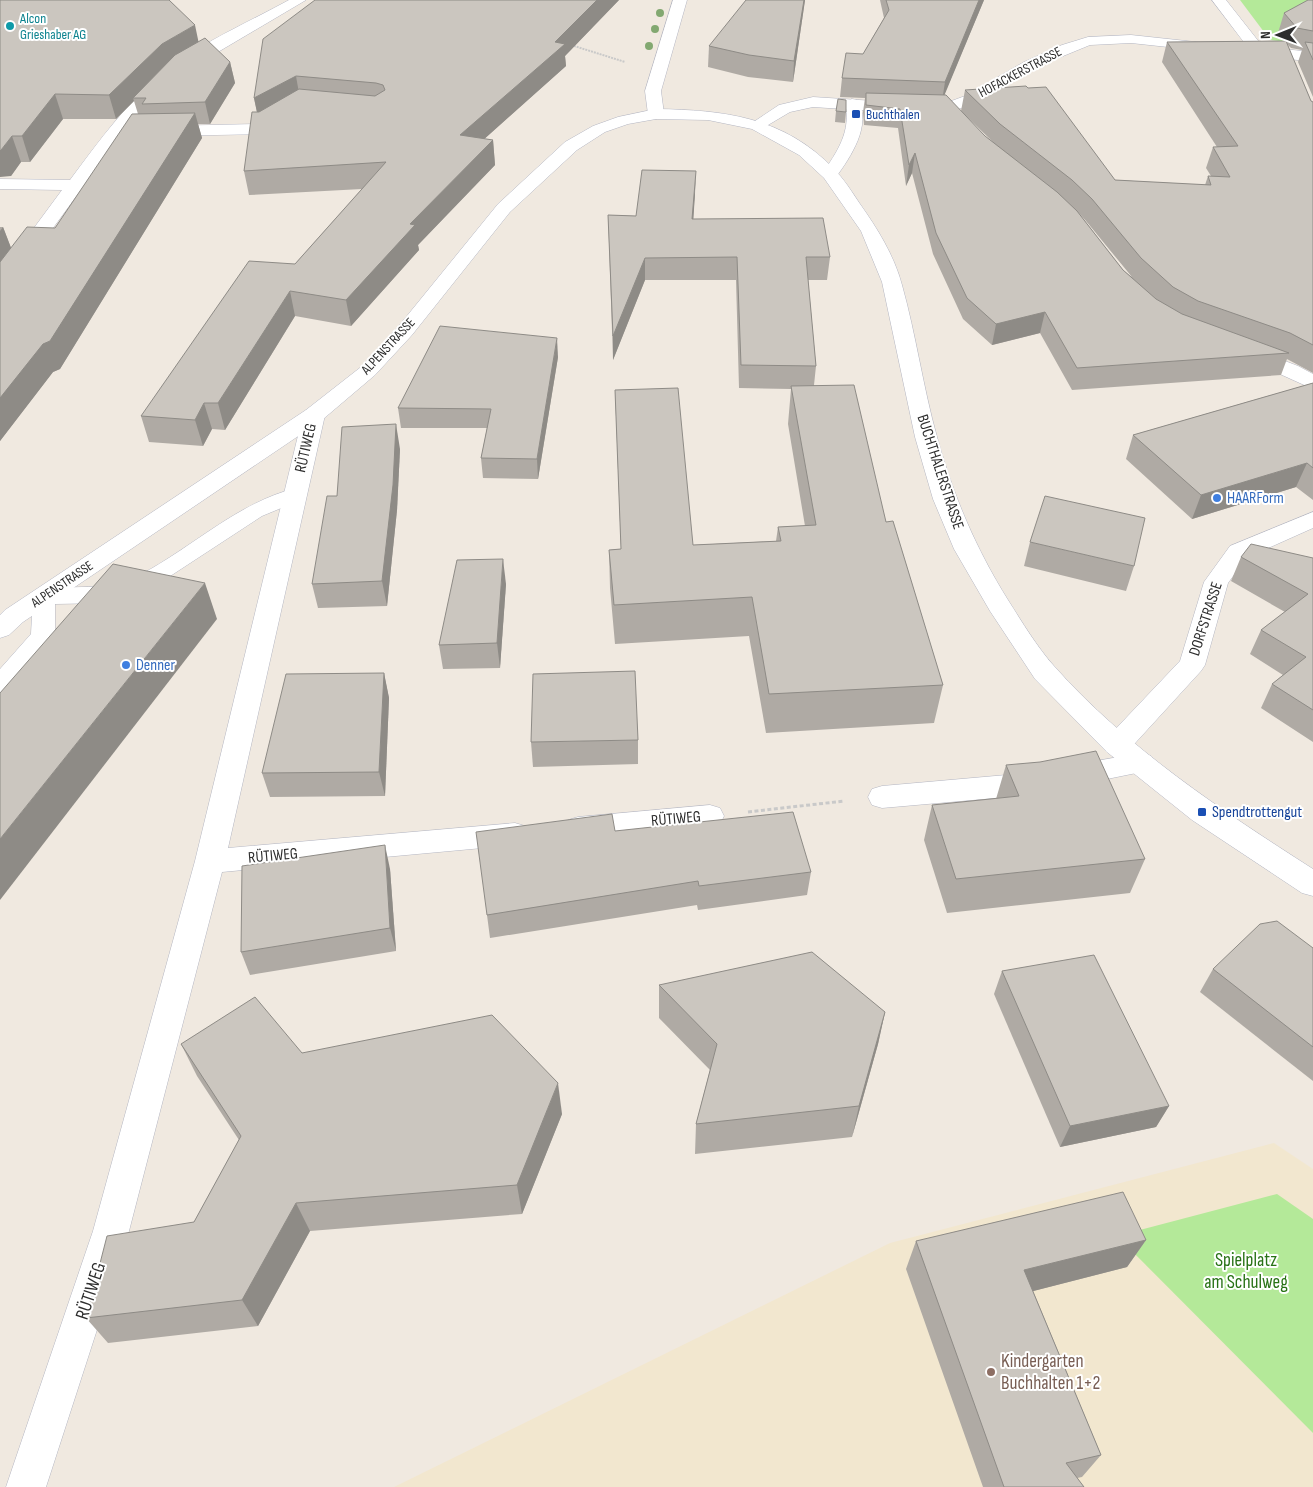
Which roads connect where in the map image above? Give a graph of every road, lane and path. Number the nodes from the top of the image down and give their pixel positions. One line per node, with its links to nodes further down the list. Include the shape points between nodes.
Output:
1 (299, 0): 18 (street, via 174,72)
2 (680, 0): 10 (street)
3 (1219, 0): 7 (street)
4 (570, 45): 10 (path)
5 (1222, 48): 14 (street, HOFACKERSTRASSE, via 1131,39 1088,41 1029,65)
6 (1241, 50): 7 (street)
7 (1259, 52): 8 (street)
8 (1286, 54): 9 (street); 11 (street)
9 (1313, 58)
10 (660, 71): 15 (street, via 653,91)
11 (1292, 71)
12 (852, 103): 14 (street, HOFACKERSTRASSE); 17 (street, HOFACKERSTRASSE, via 794,105); 19 (lane, via 856,114 844,157)
13 (300, 106): 18 (street, via 264,129)
14 (948, 108): 16 (street)
15 (656, 114): 17 (street, BUCHTHALERSTRASSE, via 708,115); 25 (street, ALPENSTRASSE, via 599,129 571,146 504,208 368,371)
16 (961, 122)
17 (757, 125): 19 (street, BUCHTHALERSTRASSE, via 805,151)
18 (114, 133): 21 (street)
19 (830, 174): 31 (street, BUCHTHALERSTRASSE, via 870,231 892,282 926,437 945,499 966,549 1044,672)
20 (0, 184): 21 (street)
21 (75, 185): 22 (street)
22 (0, 287)
23 (1233, 347): 24 (street, via 1273,362)
24 (1313, 383)
25 (314, 415): 26 (street, RÜTIWEG); 28 (street, ALPENSTRASSE)
26 (296, 494): 28 (lane, via 255,511 147,581 104,595); 35 (street, RÜTIWEG)
27 (1313, 519): 31 (street, DORFSTRASSE, via 1238,552 1216,582 1192,666)
28 (44, 597): 29 (street, ALPENSTRASSE); 30 (lane, via 43,636)
29 (5, 618)
30 (0, 684)
31 (1117, 745): 32 (street, BUCHTHALERSTRASSE)
32 (1140, 763): 33 (street, via 1029,784); 36 (street, BUCHTHALERSTRASSE, via 1202,812)
33 (882, 797): 34 (path, RÜTIWEG)
34 (710, 816): 35 (street, RÜTIWEG)
35 (210, 861): 37 (street, RÜTIWEG, via 111,1231)
36 (1313, 884)
37 (26, 1487)

